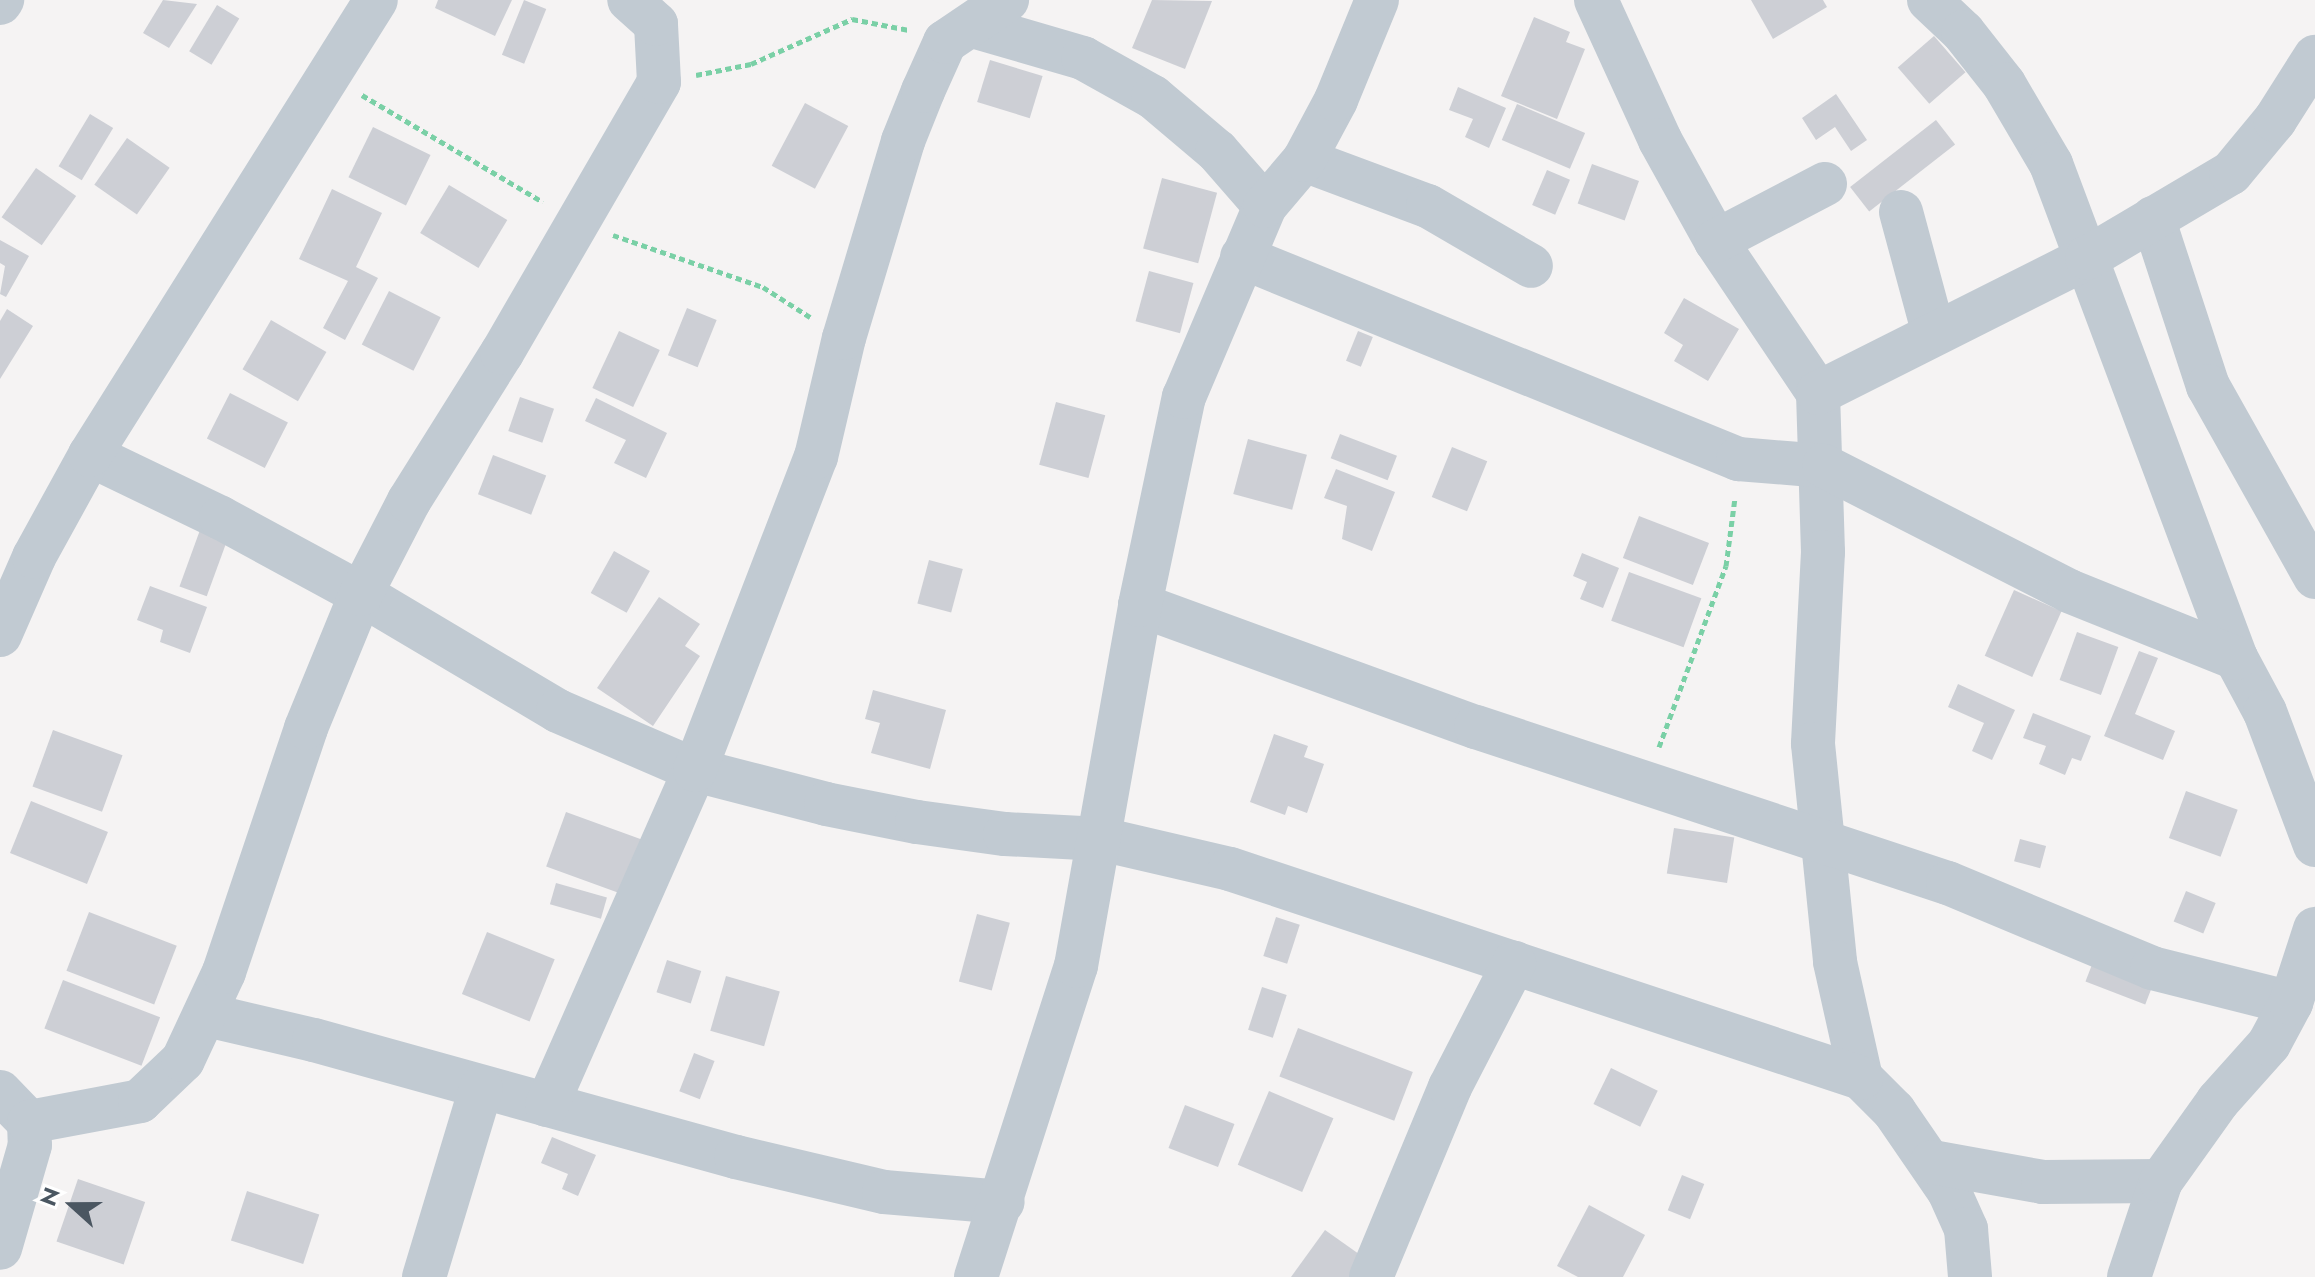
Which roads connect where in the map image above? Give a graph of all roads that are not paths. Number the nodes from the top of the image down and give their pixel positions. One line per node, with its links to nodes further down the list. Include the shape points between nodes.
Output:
1 (376, 0): 20 (street)
2 (629, 0): 23 (street, via 656,24 659,82 409,501)
3 (1007, 0): 7 (street)
4 (1377, 0): 9 (street, via 1336,100)
5 (1596, 0): 14 (street, via 1660,140)
6 (1929, 0): 16 (street, via 1963,32 2004,84 2051,164)
7 (959, 34): 11 (street, via 1083,58 1153,97 1217,151); 27 (street, via 903,141 844,338 816,457)
8 (2315, 57): 13 (street, via 2275,120 2231,173)
9 (1304, 160): 11 (street); 17 (street, via 1428,206)
10 (1825, 184): 14 (street)
11 (1265, 206): 15 (street)
12 (1901, 212): 18 (street)
13 (2153, 218): 16 (street); 22 (street, via 2208,386)
14 (1716, 241): 19 (street)
15 (1242, 257): 21 (street, via 1738,459); 24 (street, via 1184,397)
16 (2087, 258): 18 (street); 26 (street)
17 (1531, 266)
18 (1934, 334): 19 (street)
19 (1818, 393): 21 (street)
20 (90, 455): 23 (street); 25 (street, via 34,557)
21 (1824, 466): 26 (street, via 2032,574); 29 (street, via 1813,744)
22 (2315, 577)
23 (361, 594): 27 (street, via 558,711); 34 (street, via 306,728)
24 (1140, 605): 28 (street); 29 (street)
25 (0, 635)
26 (2236, 658): 30 (street, via 2265,712)
27 (695, 770): 28 (street, via 917,822); 37 (street)
28 (1101, 839): 32 (street, via 1230,869); 41 (street, via 1076,966)
29 (1819, 844): 33 (street, via 1963,888 2152,968); 35 (street, via 1835,962)
30 (2315, 845)
31 (2315, 929): 33 (street)
32 (1514, 963): 35 (street); 45 (street, via 1439,1112)
33 (2291, 1003): 40 (street, via 2269,1044 2218,1101)
34 (207, 1015): 36 (street); 38 (street, via 183,1060 140,1101)
35 (1861, 1078): 39 (street)
36 (481, 1088): 37 (street); 43 (street)
37 (547, 1105): 41 (street, via 884,1192)
38 (14, 1107): 42 (street, via 30,1145)
39 (1932, 1162): 40 (street, via 2043,1182); 46 (street, via 1966,1229)
40 (2161, 1181): 47 (street)
41 (1003, 1202): 44 (street)
42 (0, 1248)
43 (424, 1277)
44 (976, 1277)
45 (1371, 1277)
46 (1970, 1277)
47 (2129, 1277)

